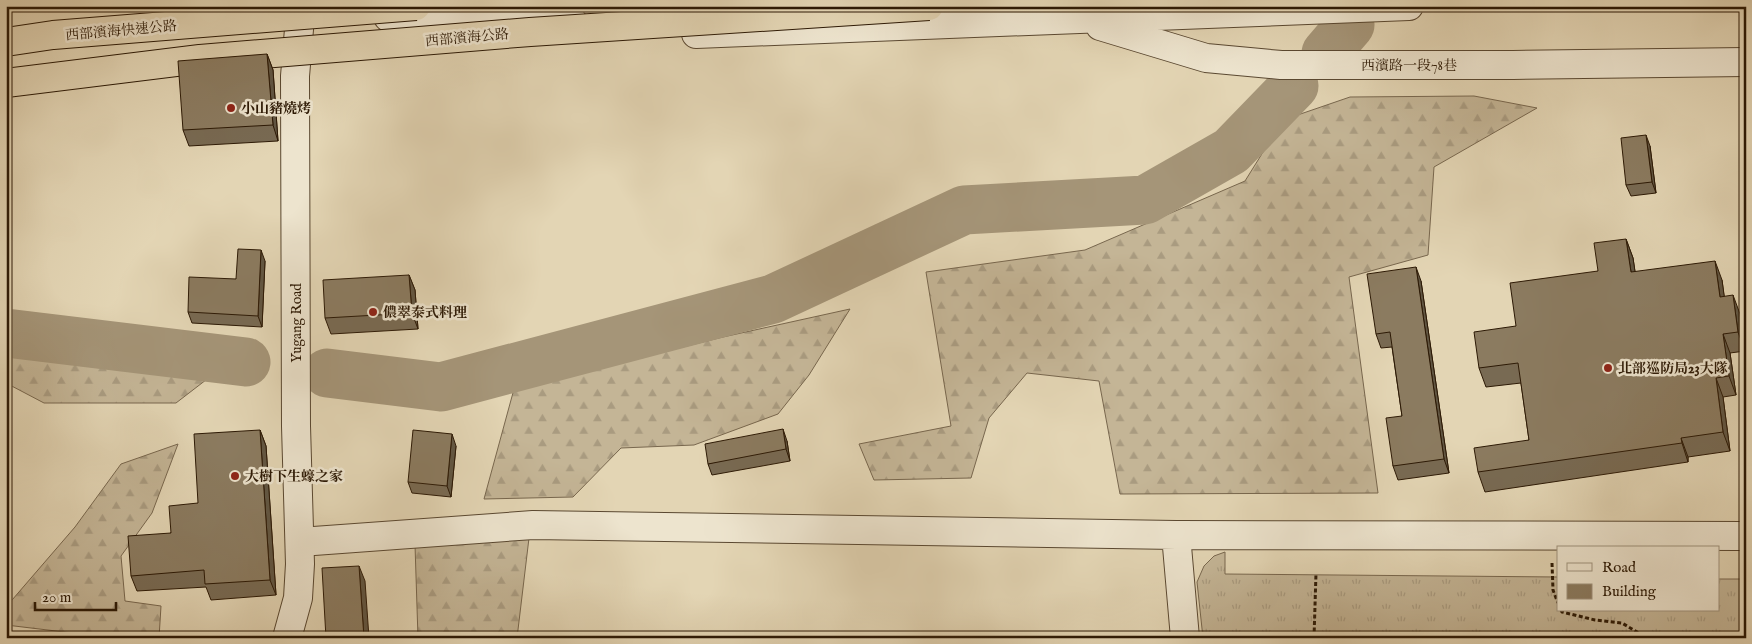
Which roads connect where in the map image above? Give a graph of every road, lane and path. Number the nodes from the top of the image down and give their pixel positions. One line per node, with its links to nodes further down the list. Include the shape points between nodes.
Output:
1 (416, 6): 6 (main road, 西部濱海快速公路, bridge)
2 (929, 6): 8 (main road, 西部濱海公路, bridge, via 530,32 209,59)
3 (1409, 6): 5 (street)
4 (300, 16): 5 (street, via 476,10 668,35); 12 (street, Yugang Road, via 295,86 296,426)
5 (1079, 20): 7 (street, 西濱路一段78巷, via 1206,58 1281,65)
6 (6, 42)
7 (1746, 62)
8 (6, 83)
9 (1176, 535): 10 (street); 12 (street, via 533,525); 17 (street)
10 (1550, 536): 11 (street); 14 (path, via 1553,590)
11 (1746, 536)
12 (300, 542): 16 (street, Yugang Road, via 298,598)
13 (1316, 573): 18 (path)
14 (1557, 601)
15 (1562, 612): 19 (path, via 1622,623)
16 (288, 636)
17 (1184, 638)
18 (1314, 638)
19 (1647, 638)

